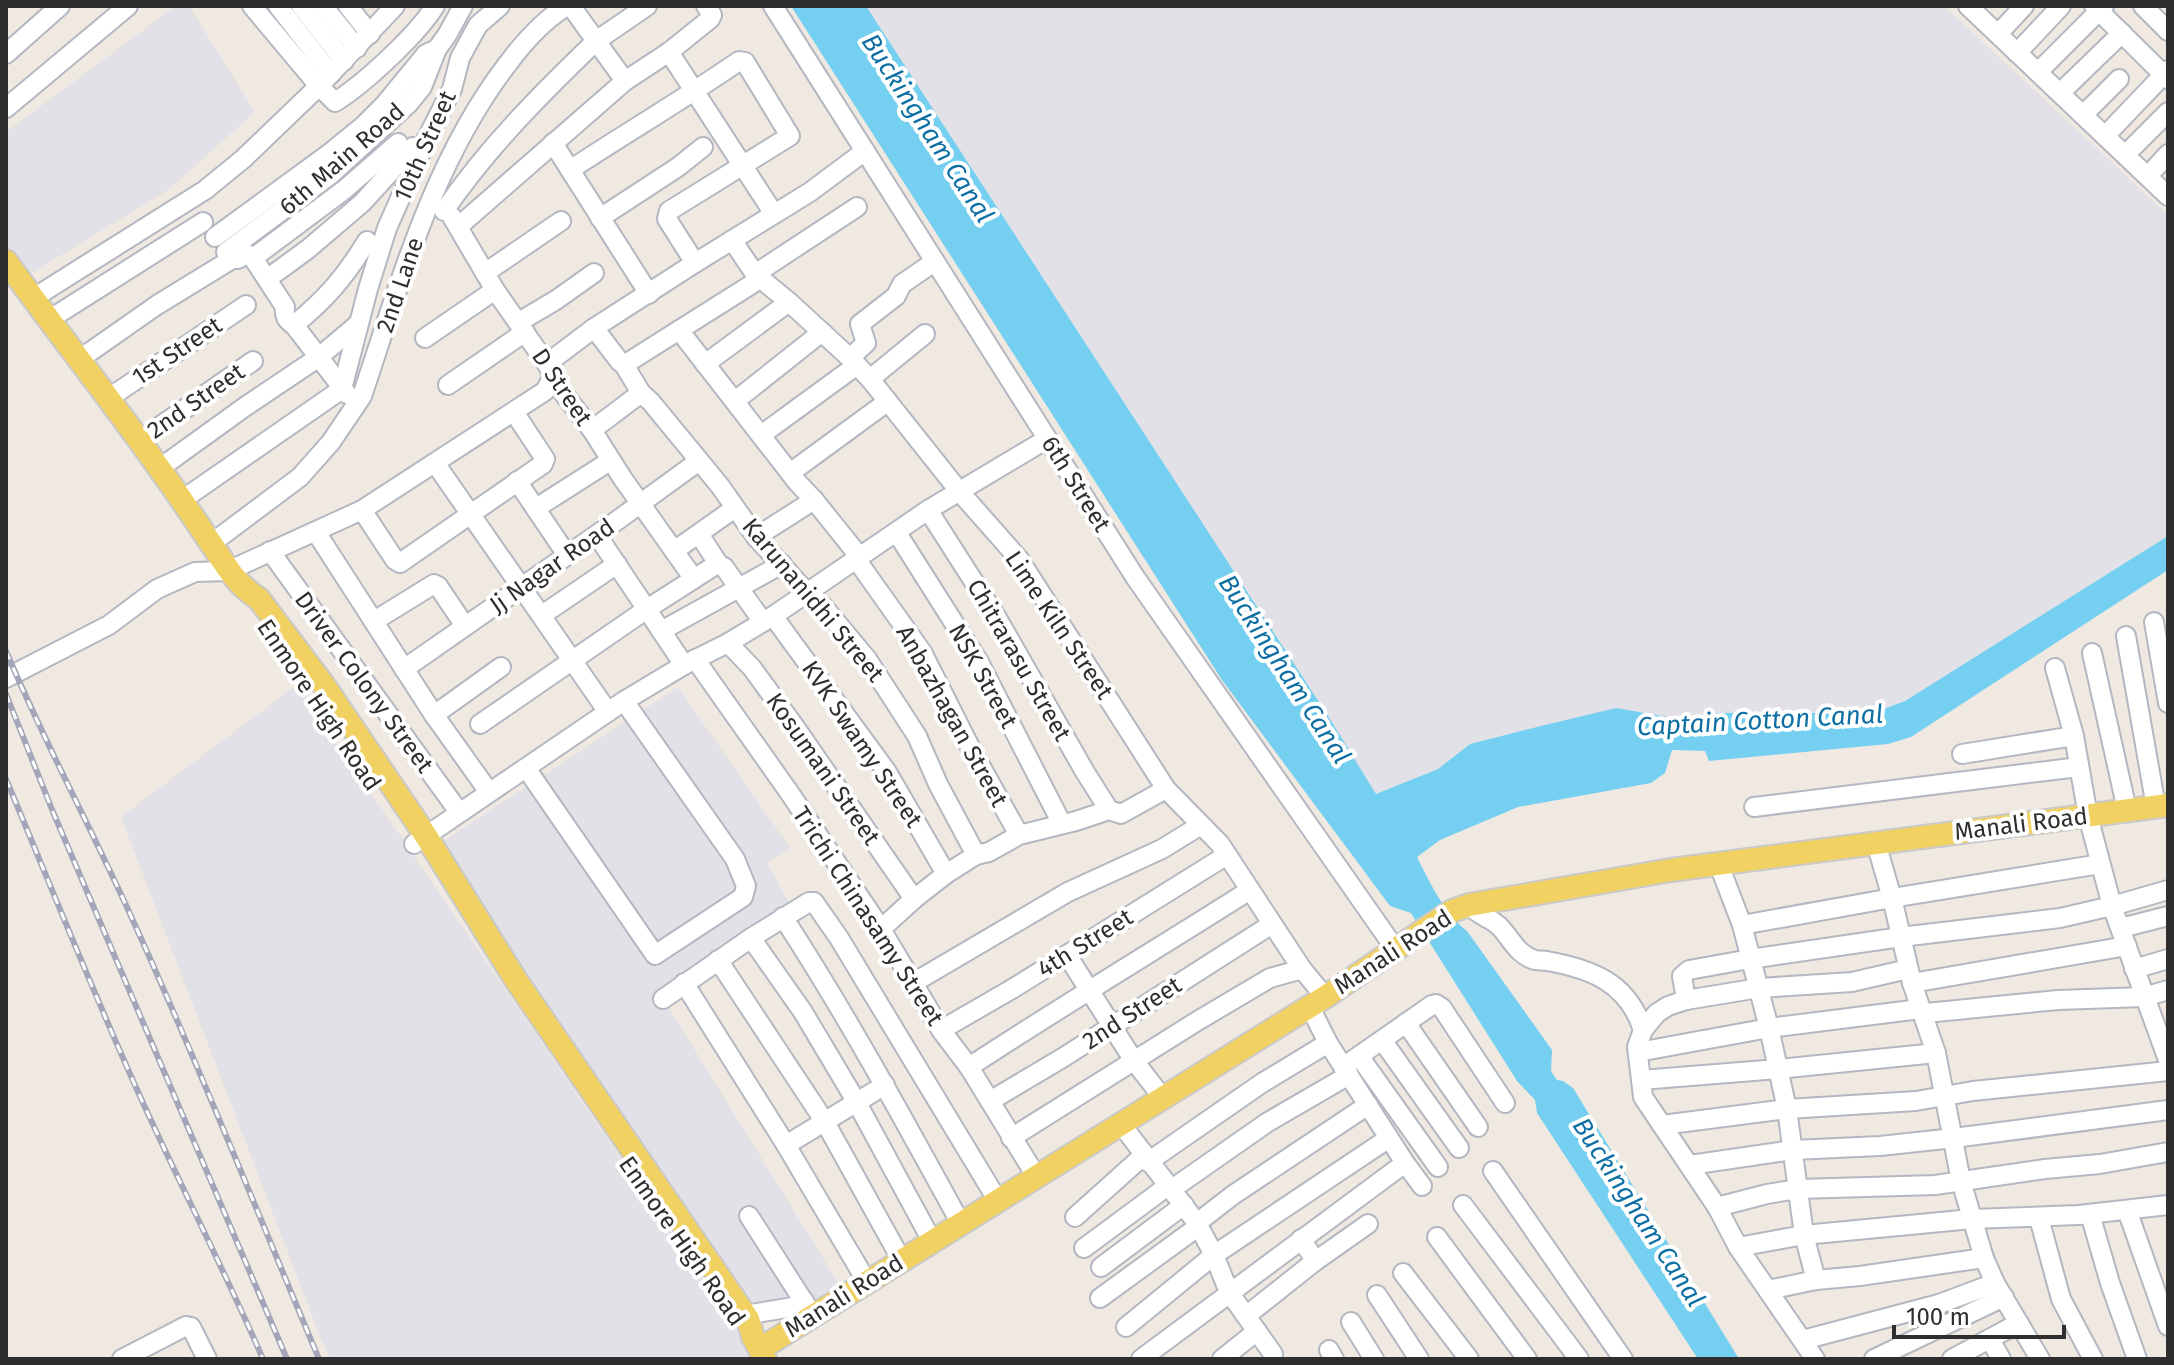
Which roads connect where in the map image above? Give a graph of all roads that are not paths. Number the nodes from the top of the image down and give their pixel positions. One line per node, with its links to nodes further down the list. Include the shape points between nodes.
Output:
1 (60, 6): 27 (street)
2 (128, 6): 35 (street)
3 (252, 6): 28 (street)
4 (278, 6): 28 (street)
5 (301, 6): 28 (street)
6 (323, 6): 28 (street)
7 (348, 6): 28 (street)
8 (435, 6): 28 (street, via 400,46 333,101)
9 (463, 6): 58 (street, 6th Main Road, via 422,87 398,114 330,175)
10 (500, 6): 73 (street, 10th Street, via 478,25 460,58 452,89 387,228)
11 (569, 6): 24 (street); 50 (street, 2nd Lane, via 520,47 487,91 461,138)
12 (647, 6): 24 (street)
13 (706, 6): 25 (street, via 712,18)
14 (773, 6): 41 (street, 6th Street)
15 (2024, 6): 23 (street)
16 (2061, 6): 26 (street)
17 (2143, 6): 21 (street)
18 (391, 7): 28 (street)
19 (2099, 7): 22 (street); 29 (street)
20 (1973, 8): 23 (street)
21 (2168, 31)
22 (2122, 33): 30 (street); 34 (street)
23 (1998, 34): 26 (street)
24 (596, 41): 32 (street); 50 (street)
25 (669, 52): 32 (street); 33 (street)
26 (2017, 53): 29 (street)
27 (6, 54)
28 (344, 61): 48 (street, via 243,159)
29 (2038, 72): 34 (street)
30 (2167, 75): 38 (street)
31 (2119, 79): 37 (street)
32 (625, 81): 39 (street)
33 (695, 91): 44 (street); 44 (street, via 745,62 790,136); 45 (street)
34 (2060, 93): 37 (street)
35 (6, 108)
36 (2168, 112): 43 (street)
37 (2083, 115): 38 (street)
38 (2105, 136): 43 (street)
39 (553, 143): 45 (street); 55 (street)
40 (703, 147): 52 (street)
41 (865, 151): 51 (street); 61 (street, 6th Street)
42 (2168, 154): 46 (street)
43 (2125, 155): 46 (street)
44 (744, 166): 51 (street); 62 (street, via 667,213)
45 (570, 170): 52 (street)
46 (2148, 176): 47 (street)
47 (2168, 195)
48 (186, 203): 54 (street); 68 (street)
49 (857, 207): 65 (street)
50 (435, 210): 55 (street, D Street, via 448,212); 94 (street, 2nd Lane)
51 (774, 214): 56 (street)
52 (600, 218): 69 (street)
53 (561, 221): 63 (street)
54 (203, 222): 58 (street); 72 (street)
55 (459, 226): 63 (street, D Street)
56 (732, 240): 62 (street); 65 (street, Lime Kiln Street)
57 (367, 241): 74 (street, via 344,277)
58 (224, 249): 59 (street, via 238,259 247,254); 82 (street, 6th Main Road)
59 (253, 258): 66 (street); 66 (street, via 406,145 362,203)
60 (6, 261): 82 (main road, Enmore High Road)
61 (934, 262): 86 (street, via 860,324 866,343); 98 (street, 6th Street)
62 (695, 263): 69 (street)
63 (485, 273): 67 (street, D Street)
64 (594, 273): 75 (street)
65 (758, 277): 70 (street, Lime Kiln Street); 77 (street)
66 (267, 279): 74 (street)
67 (495, 290): 75 (street, D Street); 80 (street)
68 (43, 292)
69 (649, 294): 76 (street)
70 (789, 302): 78 (street, Lime Kiln Street); 85 (street)
71 (246, 305): 91 (street, 1st Street)
72 (58, 314)
73 (358, 324): 81 (street); 89 (street, 10th Street)
74 (294, 325): 81 (street)
75 (522, 327): 87 (street, D Street); 88 (street)
76 (594, 328): 84 (street, Karunanidhi Street); 87 (street, via 557,355)
77 (679, 330): 84 (street); 85 (street, Anbazhagan Street)
78 (822, 332): 86 (street, Lime Kiln Street); 92 (street)
79 (925, 334): 86 (street)
80 (425, 338)
81 (319, 357): 89 (street); 103 (street)
82 (86, 361): 91 (main road, Enmore High Road)
83 (253, 361): 99 (street, 2nd Street)
84 (623, 363): 90 (street, Karunanidhi Street)
85 (705, 364): 92 (street, Anbazhagan Street)
86 (859, 367): 93 (street, Lime Kiln Street); 97 (street)
87 (551, 370): 95 (street, via 549,386); 96 (street, D Street)
88 (448, 385)
89 (342, 389): 94 (street); 107 (street)
90 (641, 393): 96 (street); 101 (street, Karunanidhi Street)
91 (109, 398): 99 (main road, Enmore High Road)
92 (735, 401): 97 (street, Anbazhagan Street)
93 (887, 402): 104 (street); 106 (street, Lime Kiln Street)
94 (356, 406): 120 (street, 2nd Lane, via 300,477)
95 (514, 412): 102 (street); 105 (street, via 545,461)
96 (592, 430): 100 (street, D Street)
97 (761, 435): 104 (street, Anbazhagan Street)
98 (1047, 439): 106 (street); 189 (street, 6th Street, via 1135,577)
99 (139, 441): 103 (main road, Enmore High Road)
100 (610, 461): 109 (street, D Street); 110 (street)
101 (699, 461): 109 (street, Jj Nagar Road); 111 (street, Karunanidhi Street)
102 (435, 463): 112 (street); 114 (street)
103 (160, 468): 107 (main road, Enmore High Road)
104 (790, 473): 108 (street, Anbazhagan Street)
105 (517, 481): 110 (street); 114 (street)
106 (959, 491): 113 (street); 157 (street, Lime Kiln Street, via 1019,559)
107 (182, 500): 120 (main road, Enmore High Road)
108 (814, 500): 119 (street); 124 (street, Anbazhagan Street)
109 (640, 503): 118 (street, Jj Nagar Road); 122 (street, D Street)
110 (536, 508): 123 (street)
111 (735, 508): 117 (street); 119 (street, Karunanidhi Street)
112 (362, 510): 114 (street, via 399,563); 115 (street)
113 (928, 510): 116 (street); 161 (street, Chitrarasu Street)
114 (472, 514): 130 (street)
115 (316, 532): 121 (street); 136 (street)
116 (897, 533): 124 (street); 165 (street, NSK Street, via 980,664)
117 (699, 534): 122 (street); 127 (street, KVK Swamy Street)
118 (597, 535): 123 (street, Jj Nagar Road); 125 (street, Trichi Chinasamy Street)
119 (756, 537): 126 (street, Karunanidhi Street)
120 (212, 543): 128 (main road, Enmore High Road)
121 (270, 551): 128 (street); 163 (street, Driver Colony Street)
122 (674, 551): 129 (street, D Street)
123 (567, 555): 130 (street, Jj Nagar Road)
124 (857, 558): 132 (street); 167 (street, Anbazhagan Street, via 922,652)
125 (617, 564): 133 (street, Trichi Chinasamy Street); 134 (street)
126 (782, 564): 131 (street); 132 (street, Karunanidhi Street)
127 (719, 565): 129 (street); 131 (street, KVK Swamy Street)
128 (228, 571): 148 (street, via 195,572 157,589 109,625); 168 (main road, Enmore High Road)
129 (694, 579): 133 (street)
130 (523, 586): 134 (street); 138 (street, Jj Nagar Road)
131 (741, 589): 135 (street, KVK Swamy Street); 139 (street)
132 (809, 591): 135 (street); 170 (street, Karunanidhi Street, via 867,659 917,736)
133 (647, 609): 139 (street, Trichi Chinasamy Street); 143 (street)
134 (542, 615): 143 (street)
135 (768, 619): 141 (street); 174 (street, KVK Swamy Street, via 887,772)
136 (374, 621): 138 (street, via 434,584); 147 (street)
137 (2154, 622): 149 (street)
138 (465, 626): 147 (street, Jj Nagar Road)
139 (661, 631): 144 (street, Trichi Chinasamy Street)
140 (2126, 636): 159 (street)
141 (728, 643): 144 (street); 178 (street, Kosumani Street, via 795,727)
142 (2092, 653): 162 (street)
143 (572, 660): 150 (street); 152 (street)
144 (689, 662): 150 (street); 185 (street, Trichi Chinasamy Street, via 791,795)
145 (501, 667): 151 (street)
146 (2055, 668): 153 (street)
147 (404, 669): 151 (street)
148 (6, 678)
149 (2168, 703)
150 (616, 707): 156 (street); 156 (street, via 735,859 746,886 743,897 655,955)
151 (434, 715): 158 (street)
152 (480, 724)
153 (2074, 736): 154 (street); 155 (street)
154 (1962, 754)
155 (2079, 767): 160 (street); 164 (street)
156 (526, 768): 158 (street)
157 (1166, 789): 161 (street, via 1121,814); 166 (street, Lime Kiln Street)
158 (489, 792): 163 (street)
159 (2162, 806): 162 (main road, Manali Road)
160 (1754, 807)
161 (1109, 810): 165 (street)
162 (2127, 810): 164 (main road, Manali Road)
163 (459, 812): 168 (street)
164 (2088, 816): 169 (main road, Manali Road); 172 (street)
165 (1062, 824): 167 (street)
166 (1201, 825): 171 (street, Lime Kiln Street); 198 (street, via 1055,899)
167 (1019, 835): 170 (street)
168 (420, 840): 288 (main road, Enmore High Road); 296 (main road, Enmore High Road, via 737,1328)
169 (1876, 843): 173 (main road, Manali Road); 177 (street)
170 (976, 855): 174 (street)
171 (1227, 855): 175 (street, Lime Kiln Street); 190 (street, 4th Street)
172 (2100, 864): 177 (street); 179 (street)
173 (1719, 865): 180 (main road, Manali Road); 184 (street)
174 (946, 874): 178 (street)
175 (1250, 890): 183 (street, Lime Kiln Street); 200 (street)
176 (2168, 890): 179 (street)
177 (1892, 898): 184 (street); 186 (street)
178 (914, 899): 185 (street)
179 (2112, 906): 186 (street, via 2060,918); 187 (street)
180 (1460, 908): 189 (main road, Manali Road); 211 (street, via 1490,919 1535,960 1607,980 1633,1005)
181 (2168, 916): 187 (street)
182 (783, 917): 188 (street); 224 (street); 254 (street, via 809,902 817,905)
183 (1272, 924): 194 (street, Lime Kiln Street); 208 (street, 2nd Street)
184 (1742, 925): 191 (street)
185 (881, 929): 198 (street, Trichi Chinasamy Street)
186 (1901, 937): 191 (street); 196 (street)
187 (2124, 937): 195 (street); 196 (street)
188 (751, 938): 193 (street); 227 (street)
189 (1396, 950): 205 (main road, Manali Road)
190 (1067, 955): 200 (street); 210 (street, 4th Street)
191 (1750, 959): 199 (street); 204 (street, via 1684,973)
192 (2168, 959): 195 (street)
193 (718, 960): 197 (street); 233 (street)
194 (1302, 969): 205 (street, Lime Kiln Street); 218 (street, via 1270,978)
195 (2134, 969): 202 (street)
196 (1910, 976): 199 (street); 206 (street)
197 (684, 983): 203 (street); 240 (street)
198 (913, 983): 210 (street, Trichi Chinasamy Street)
199 (1759, 988): 204 (street); 209 (street)
200 (1089, 989): 208 (street); 219 (street)
201 (2168, 990): 202 (street)
202 (2144, 997): 206 (street, via 1926,1013); 214 (street)
203 (663, 999)
204 (1686, 1000): 211 (street, via 1657,1013)
205 (1318, 1002): 213 (street, Lime Kiln Street); 226 (main road, Manali Road)
206 (1920, 1009): 209 (street); 216 (street)
207 (1406, 1023): 212 (street); 229 (street, via 1439,1005); 236 (street)
208 (1112, 1026): 218 (street); 228 (street, 2nd Street)
209 (1769, 1028): 215 (street); 220 (street)
210 (941, 1030): 219 (street, Trichi Chinasamy Street)
211 (1643, 1030): 215 (street)
212 (1382, 1040): 217 (street); 241 (street)
213 (1328, 1043): 221 (street, Lime Kiln Street); 244 (street)
214 (2166, 1050)
215 (1638, 1052): 223 (street)
216 (1936, 1053): 220 (street); 225 (street)
217 (1359, 1056): 221 (street); 247 (street)
218 (1134, 1061): 226 (street); 237 (street)
219 (969, 1067): 228 (street, Trichi Chinasamy Street)
220 (1778, 1069): 223 (street); 231 (street)
221 (1346, 1071): 230 (street, Lime Kiln Street); 252 (street)
222 (2168, 1071): 225 (street)
223 (1641, 1080): 235 (street, via 1643,1097)
224 (885, 1085): 227 (street); 265 (street)
225 (1945, 1096): 231 (street); 239 (street)
226 (1163, 1098): 234 (main road, Manali Road)
227 (856, 1101): 233 (street); 271 (street)
228 (990, 1101): 237 (street, Trichi Chinasamy Street)
229 (1505, 1103)
230 (1368, 1105): 238 (street, Lime Kiln Street); 267 (street, via 1233,1195)
231 (1787, 1109): 235 (street); 242 (street)
232 (2168, 1110): 239 (street)
233 (825, 1122): 240 (street); 276 (street)
234 (1121, 1124): 244 (street); 249 (main road, Manali Road)
235 (1662, 1125): 246 (street)
236 (1478, 1127)
237 (1011, 1138): 249 (street, Trichi Chinasamy Street)
238 (1389, 1138): 245 (street, Lime Kiln Street); 274 (street)
239 (1954, 1138): 242 (street); 250 (street)
240 (786, 1145): 281 (street)
241 (1459, 1148)
242 (1793, 1150): 246 (street); 253 (street)
243 (2168, 1152): 250 (street)
244 (1146, 1159): 252 (street); 262 (street)
245 (1405, 1163): 251 (street, Lime Kiln Street); 270 (street)
246 (1690, 1165): 258 (street)
247 (1438, 1167)
248 (1493, 1171): 308 (street)
249 (1036, 1176): 254 (main road, Manali Road)
250 (1961, 1181): 253 (street); 264 (street)
251 (1422, 1186)
252 (1170, 1187): 255 (street); 273 (street)
253 (1798, 1189): 258 (street); 268 (street)
254 (998, 1201): 265 (main road, Manali Road)
255 (1184, 1205): 267 (street); 278 (street)
256 (1463, 1205): 307 (street)
257 (2168, 1205): 259 (street)
258 (1717, 1207): 272 (street)
259 (2127, 1210): 260 (street); 292 (street)
260 (2090, 1214): 263 (street); 315 (street)
261 (749, 1216): 287 (street)
262 (1075, 1217)
263 (2039, 1218): 264 (street); 314 (street, via 2061,1299)
264 (1972, 1219): 268 (street); 275 (street)
265 (961, 1224): 271 (main road, Manali Road)
266 (1368, 1224): 277 (street)
267 (1198, 1225): 274 (street); 286 (street)
268 (1804, 1235): 272 (street); 280 (street)
269 (1437, 1237): 306 (street)
270 (1301, 1239): 277 (street); 284 (street)
271 (932, 1241): 276 (main road, Manali Road)
272 (1738, 1247): 282 (street)
273 (1084, 1248)
274 (1214, 1255): 284 (street); 293 (street)
275 (1984, 1258): 280 (street); 283 (street)
276 (902, 1261): 281 (main road, Manali Road)
277 (1314, 1262): 291 (street)
278 (1101, 1267)
279 (1403, 1273): 305 (street)
280 (1816, 1280): 282 (street)
281 (867, 1282): 287 (main road, Manali Road)
282 (1768, 1290): 295 (street)
283 (2000, 1290): 290 (street); 295 (street); 310 (street)
284 (1229, 1292): 291 (street); 301 (street)
285 (1377, 1295): 304 (street)
286 (1100, 1298)
287 (809, 1308): 288 (street); 296 (main road, Manali Road)
288 (745, 1315): 296 (main road, Enmore High Road)
289 (1351, 1322): 303 (street)
290 (2019, 1323): 294 (street); 313 (street)
291 (1251, 1324): 297 (street); 302 (street)
292 (2168, 1326)
293 (1126, 1327)
294 (1990, 1339): 298 (street); 312 (street)
295 (1803, 1340): 309 (street)
296 (759, 1348)
297 (1273, 1354)
298 (1973, 1354): 311 (street)
299 (122, 1359): 300 (street, via 188,1326)
300 (207, 1359)
301 (1141, 1359)
302 (1222, 1359)
303 (1374, 1359)
304 (1419, 1359)
305 (1469, 1359)
306 (1527, 1359)
307 (1579, 1359)
308 (1623, 1359)
309 (1815, 1359)
310 (1874, 1359)
311 (1952, 1359)
312 (2001, 1359)
313 (2040, 1359)
314 (2093, 1359)
315 (2137, 1359)

